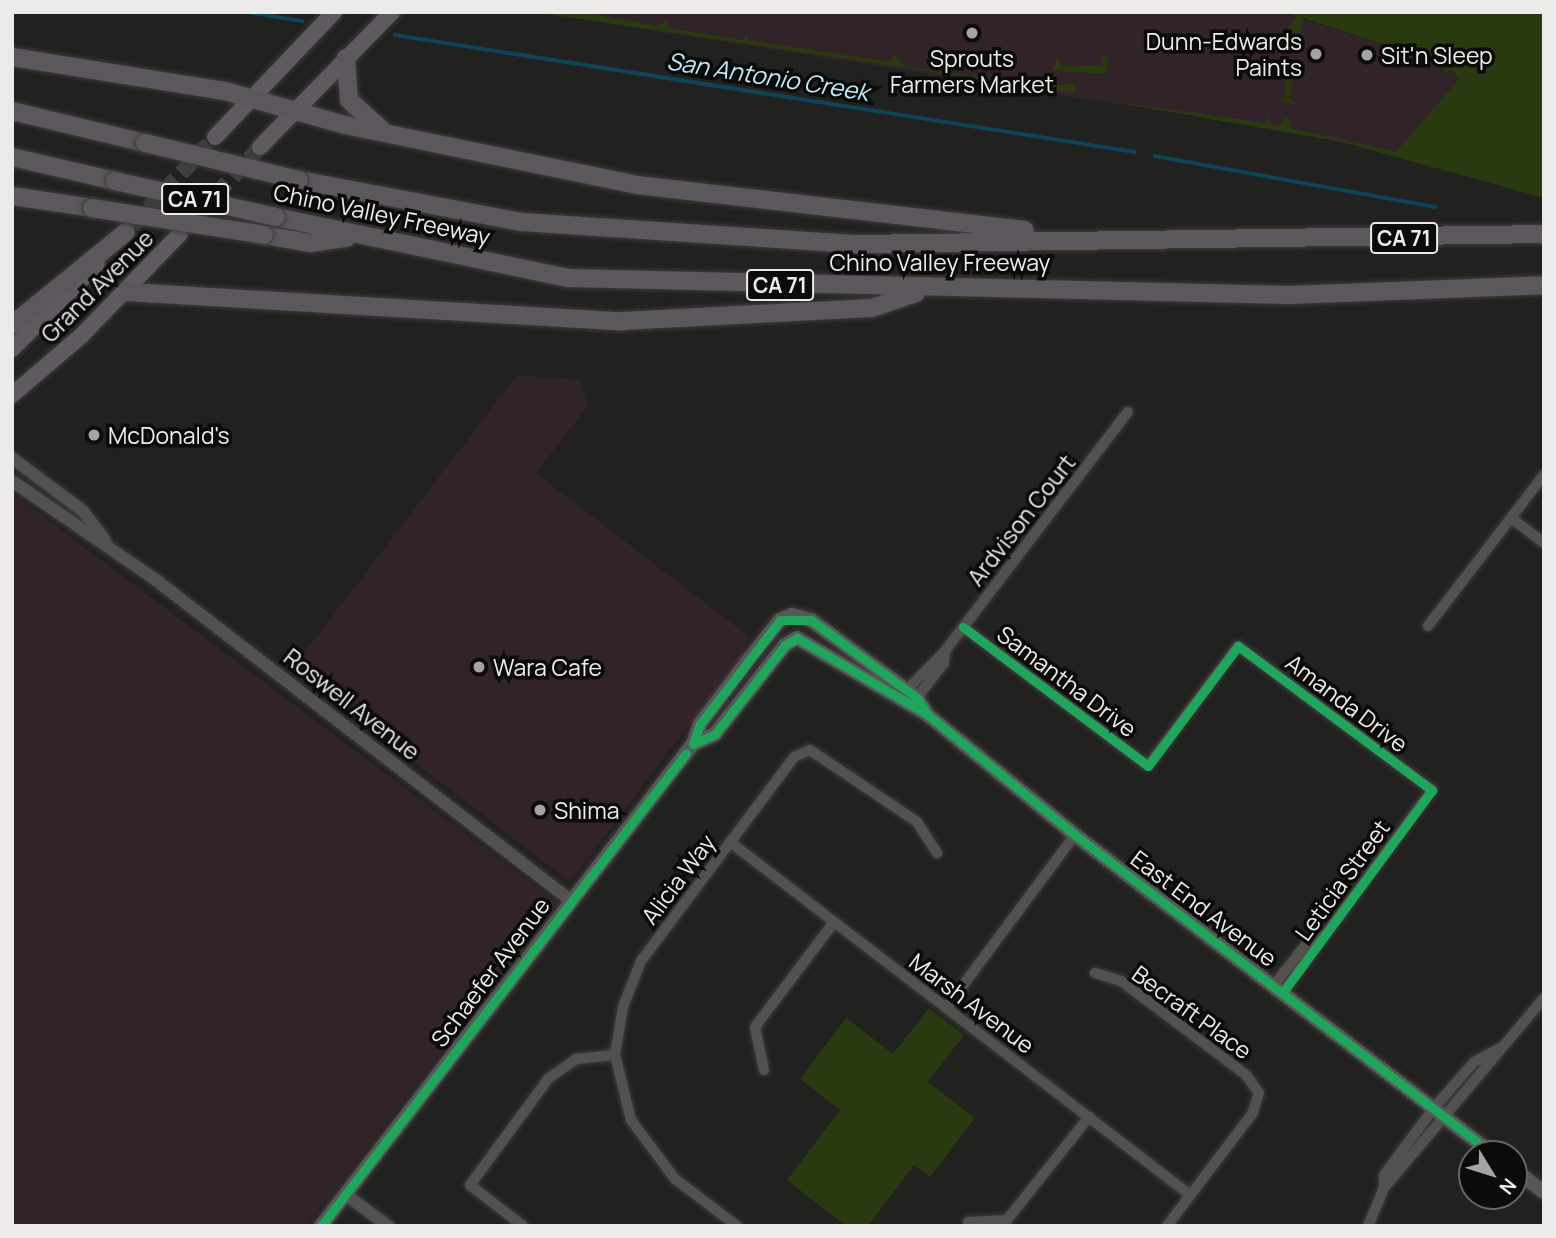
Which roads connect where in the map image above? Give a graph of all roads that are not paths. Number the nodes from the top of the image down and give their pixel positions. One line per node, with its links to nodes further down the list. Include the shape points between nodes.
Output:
1 (334, 12): 5 (main road)
2 (392, 12): 4 (main road)
3 (12, 57): 5 (highway)
4 (346, 58): 7 (main road); 8 (highway, via 349,100)
5 (252, 98): 7 (highway); 9 (main road)
6 (12, 111): 17 (highway, Chino Valley Freeway / CA 71, bridge, via 299,180 508,220 705,238 857,244)
7 (295, 111): 8 (highway); 10 (main road)
8 (386, 134): 17 (highway, via 637,186 1032,231)
9 (215, 137)
10 (260, 147)
11 (12, 157): 16 (highway, Chino Valley Freeway / CA 71, bridge)
12 (12, 196): 16 (highway, bridge, via 310,243)
13 (129, 229): 21 (highway); 22 (main road, Grand Avenue)
14 (180, 234): 20 (main road, Grand Avenue)
15 (1544, 234): 17 (highway, Chino Valley Freeway / CA 71, via 1264,242)
16 (360, 236): 19 (highway, Chino Valley Freeway / CA 71, via 569,278)
17 (1058, 240)
18 (1544, 285): 19 (highway, Chino Valley Freeway / CA 71, via 1289,295)
19 (925, 290): 20 (highway, via 872,308 622,321)
20 (127, 292): 23 (main road, Grand Avenue)
21 (12, 325)
22 (12, 349)
23 (12, 395)
24 (1128, 412): 33 (street, Ardvison Court)
25 (12, 458): 30 (street, Roswell Avenue, via 83,511)
26 (1544, 475): 28 (street)
27 (12, 481): 30 (street, Roswell Avenue, via 72,526)
28 (1511, 518): 29 (street); 32 (street)
29 (1544, 543)
30 (107, 544): 42 (street, Roswell Avenue)
31 (802, 616): 36 (main road, East End Avenue); 37 (main road, Schaefer Avenue, via 780,620 700,724)
32 (1428, 626)
33 (963, 627): 35 (street, Samantha Drive, via 1148,766); 36 (street, Ardvison Court, via 945,651 944,663)
34 (797, 638): 36 (main road, East End Avenue); 37 (main road, Schaefer Avenue, via 785,645 715,734)
35 (1238, 646): 38 (street, Amanda Drive)
36 (907, 700): 39 (main road, East End Avenue)
37 (694, 744): 42 (main road, Schaefer Avenue)
38 (1432, 790): 45 (street, Leticia Street)
39 (1075, 835): 45 (main road, East End Avenue); 47 (street)
40 (730, 842): 41 (street, Alicia Way, via 794,757 810,750 917,822); 43 (street, Marsh Avenue); 48 (street, Alicia Way, via 641,961 623,1007)
41 (937, 853)
42 (569, 900): 55 (main road, Schaefer Avenue)
43 (835, 922): 47 (street, Marsh Avenue); 49 (street, via 755,1027)
44 (1095, 972): 56 (street, Becraft Place, via 1121,981 1246,1075 1259,1093 1252,1114)
45 (1278, 989): 50 (main road, East End Avenue)
46 (1544, 998): 50 (street)
47 (946, 1008): 51 (street, Marsh Avenue)
48 (615, 1055): 60 (street, via 576,1059 549,1078 470,1185); 61 (street, via 631,1120 649,1151)
49 (764, 1070)
50 (1438, 1113): 52 (main road, East End Avenue); 63 (street, via 1384,1188)
51 (1089, 1117): 56 (street, Marsh Avenue); 57 (street, via 1007,1220)
52 (1474, 1140)
53 (1528, 1180): 54 (main road)
54 (1544, 1192)
55 (345, 1194): 58 (main road, Schaefer Avenue); 59 (street)
56 (1190, 1195): 62 (street)
57 (968, 1222)
58 (321, 1226)
59 (388, 1226)
60 (523, 1226)
61 (737, 1226)
62 (1167, 1226)
63 (1368, 1226)

